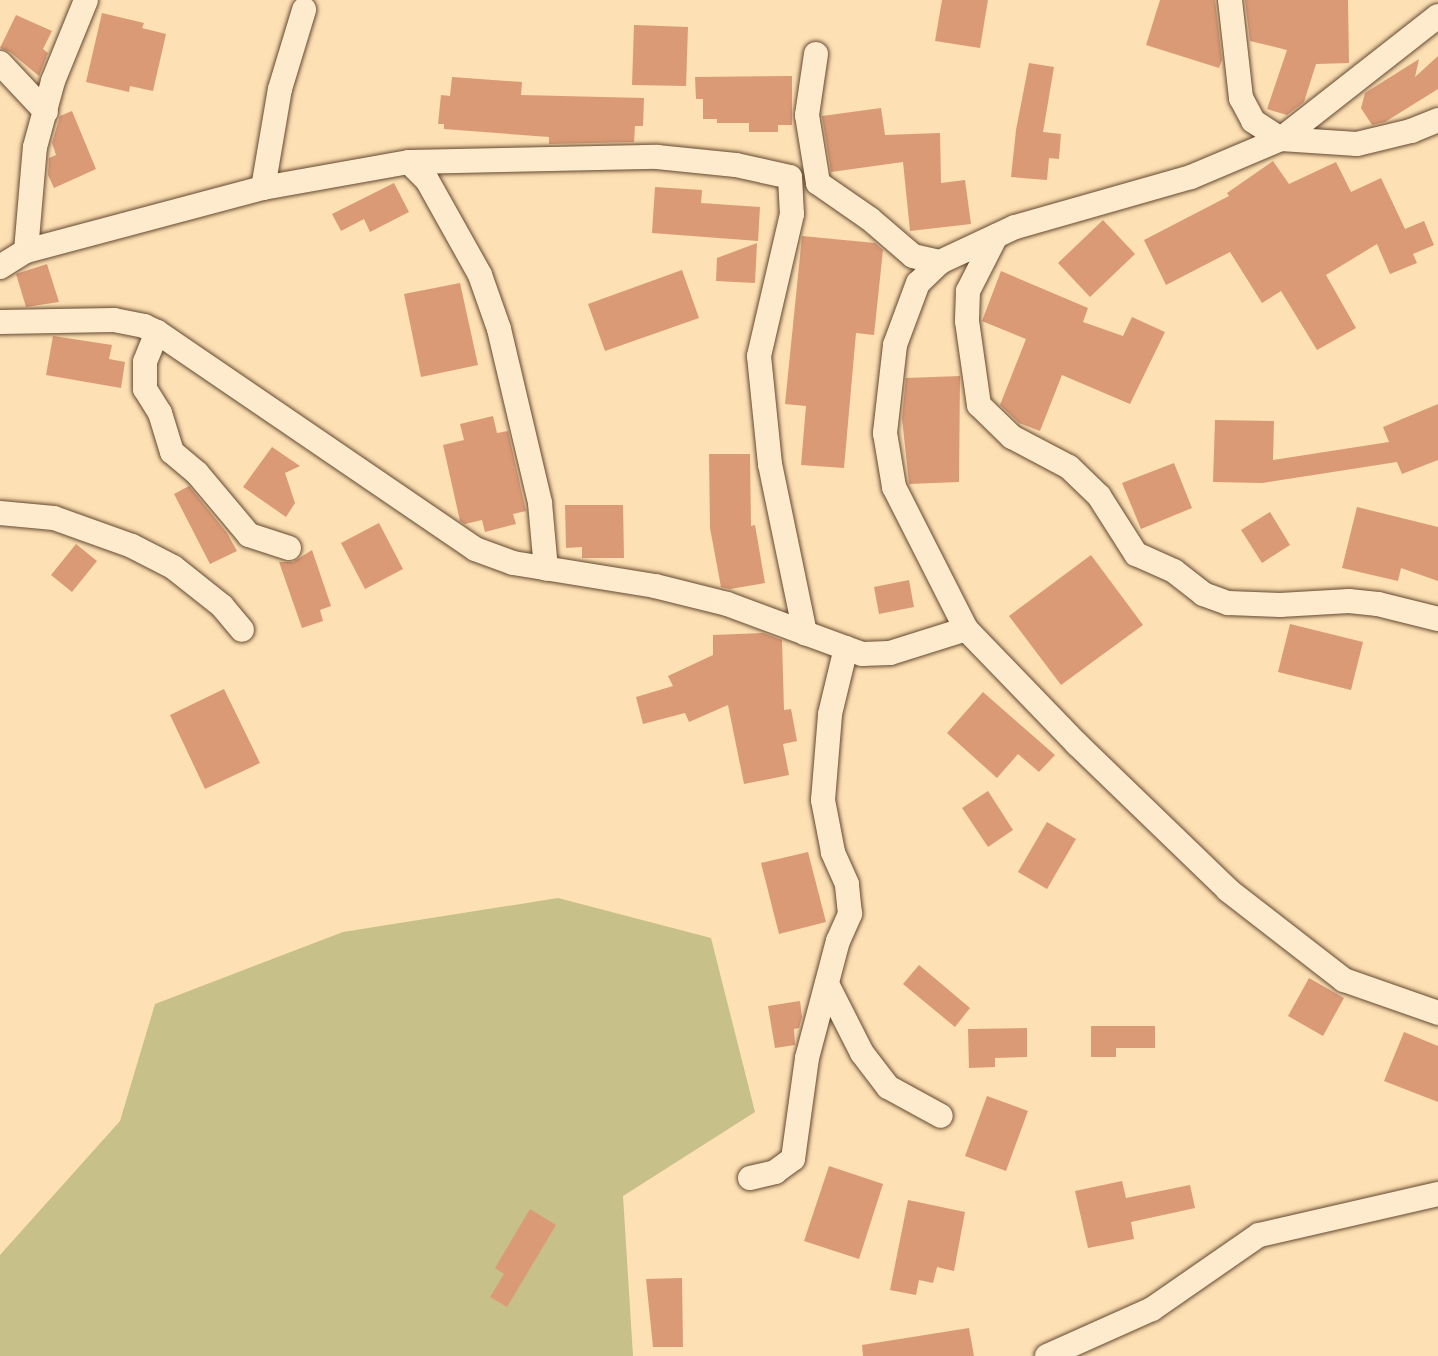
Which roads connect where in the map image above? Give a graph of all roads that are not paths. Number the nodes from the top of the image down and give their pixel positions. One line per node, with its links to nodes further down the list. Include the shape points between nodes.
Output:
1 (86, 0): 7 (street)
2 (1230, 0): 9 (street, via 1241,98 1253,121)
3 (304, 10): 11 (street, via 280,89)
4 (1438, 16): 9 (street)
5 (816, 54): 14 (street, via 807,115 818,183 913,256)
6 (0, 63): 7 (street)
7 (46, 112): 13 (street, via 35,147)
8 (1438, 120): 9 (street, via 1357,144)
9 (1281, 139): 12 (street, via 1191,177)
10 (409, 162): 11 (street); 20 (street, via 427,180 480,275 499,329 540,503); 24 (street, via 657,157 790,177 792,214 759,356 770,464)
11 (263, 188): 13 (street)
12 (996, 236): 14 (street); 21 (street, via 968,291 979,405 1012,437 1069,467 1099,496 1136,554 1228,603 1349,601)
13 (26, 251): 15 (street)
14 (940, 262): 22 (street, via 918,283 895,345 885,433 894,487)
15 (0, 267)
16 (0, 322): 17 (street, via 114,320)
17 (157, 332): 19 (street, via 145,362 145,389 160,413 172,452 205,481 249,535); 20 (street, via 475,549)
18 (0, 513): 23 (street, via 54,518 132,546 173,567 222,606)
19 (289, 548)
20 (546, 569): 24 (street, via 713,600)
21 (1438, 619)
22 (966, 629): 25 (street, via 890,653 862,654); 27 (street, via 1228,890 1344,980)
23 (242, 630)
24 (805, 633): 25 (street)
25 (846, 648): 26 (street, via 830,714 823,800 833,852 851,901)
26 (827, 984): 28 (street, via 862,1053 888,1087); 29 (street, via 807,1058 793,1159 786,1167)
27 (1438, 1013)
28 (941, 1116)
29 (750, 1178)
30 (1438, 1194): 31 (street, via 1259,1235 1152,1309)
31 (1047, 1356)

